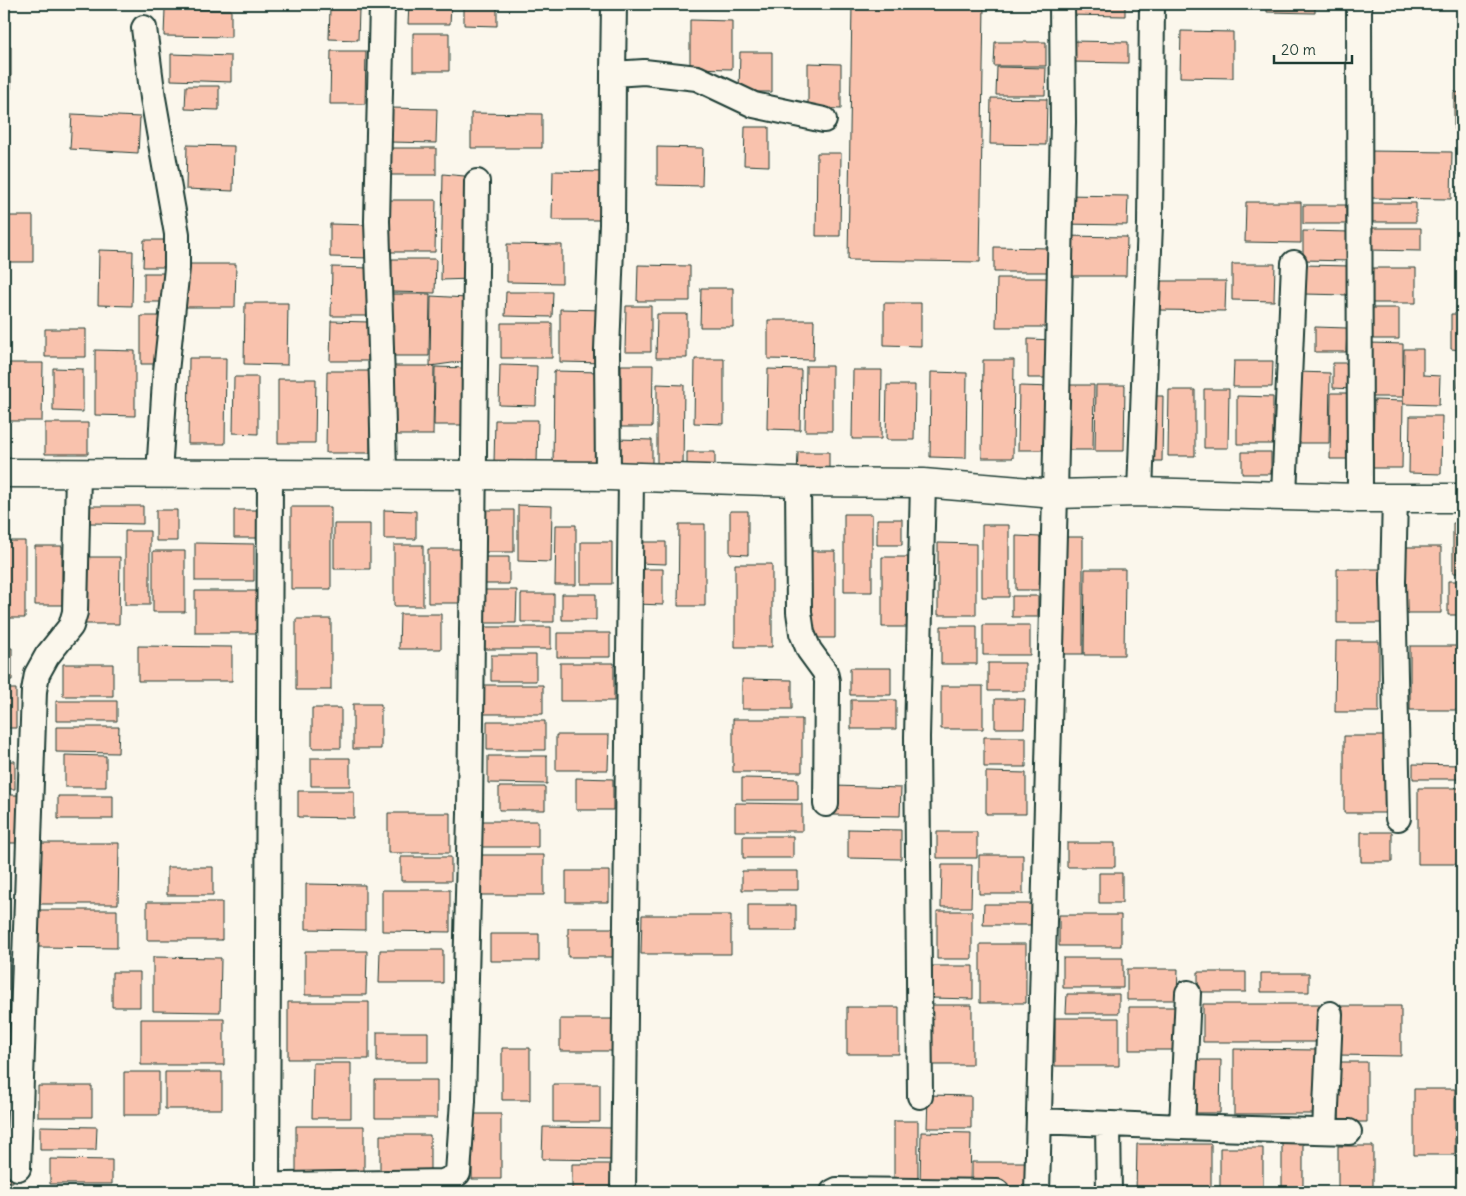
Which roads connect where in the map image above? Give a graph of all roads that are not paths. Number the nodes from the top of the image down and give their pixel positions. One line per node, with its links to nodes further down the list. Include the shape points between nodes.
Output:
1 (382, 4): 15 (street, via 377,220)
2 (614, 4): 7 (street)
3 (1062, 4): 21 (street, via 1063,122)
4 (1152, 4): 20 (street, via 1150,223)
5 (1360, 4): 23 (street)
6 (144, 28): 13 (street, via 177,234 177,268)
7 (613, 74): 8 (street, via 644,72 697,78 754,105); 17 (street, via 607,350)
8 (824, 120)
9 (477, 182): 16 (street)
10 (1294, 263): 22 (street)
11 (4, 473): 12 (street)
12 (78, 473): 13 (street); 36 (street, via 75,612 71,626 37,674 34,691)
13 (159, 474): 14 (street)
14 (270, 475): 15 (street); 37 (street)
15 (384, 475): 16 (street)
16 (473, 475): 17 (street); 37 (street, via 470,813 463,1100 458,1173 443,1182 286,1185)
17 (620, 476): 18 (street); 38 (street)
18 (798, 482): 19 (street); 26 (street, via 802,633 827,681)
19 (923, 483): 21 (street); 30 (street, via 916,737)
20 (1140, 492): 21 (street); 22 (street)
21 (1055, 494): 31 (street)
22 (1284, 495): 23 (street)
23 (1360, 498): 24 (street)
24 (1395, 498): 25 (street); 27 (street, via 1393,582)
25 (1462, 498)
26 (826, 804)
27 (1398, 818)
28 (1188, 993): 33 (street)
29 (1330, 1014): 34 (street)
30 (920, 1096)
31 (1039, 1121): 32 (street); 41 (street)
32 (1108, 1125): 33 (street); 42 (street)
33 (1182, 1127): 34 (street)
34 (1325, 1131): 35 (street)
35 (1348, 1132)
36 (18, 1168)
37 (267, 1189)
38 (623, 1192)
39 (833, 1192): 40 (street)
40 (997, 1192)
41 (1037, 1192)
42 (1109, 1192)

